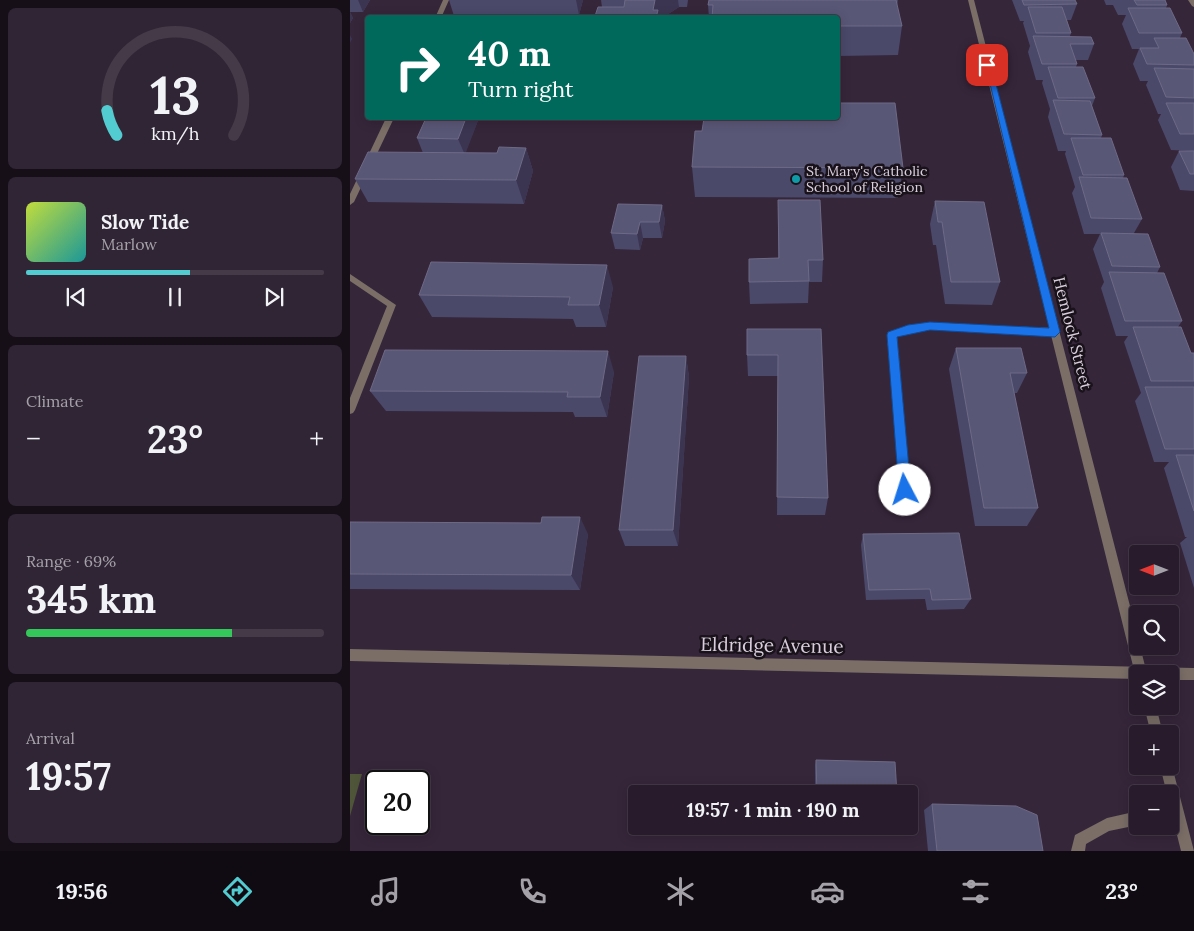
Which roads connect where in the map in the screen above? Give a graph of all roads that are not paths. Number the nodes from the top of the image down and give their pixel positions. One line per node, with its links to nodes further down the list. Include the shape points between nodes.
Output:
1 (446, 0): 5 (street)
2 (971, 0): 9 (street, Hemlock Street)
3 (1191, 0): 4 (street)
4 (1194, 5)
5 (439, 15)
6 (389, 120): 7 (street)
7 (350, 202)
8 (350, 277): 10 (street, via 392,304)
9 (1055, 332): 11 (street, via 930,326 892,335); 13 (street, Hemlock Street)
10 (350, 410)
11 (905, 490)
12 (350, 655): 14 (street, Eldridge Avenue)
13 (1139, 665)
14 (1129, 673)
15 (1179, 674): 16 (street, Eldridge Avenue)
16 (1194, 674)
17 (1129, 820): 19 (street, via 1107,825 1080,840)
18 (1179, 826): 20 (street)
19 (1078, 851)
20 (1188, 851)

